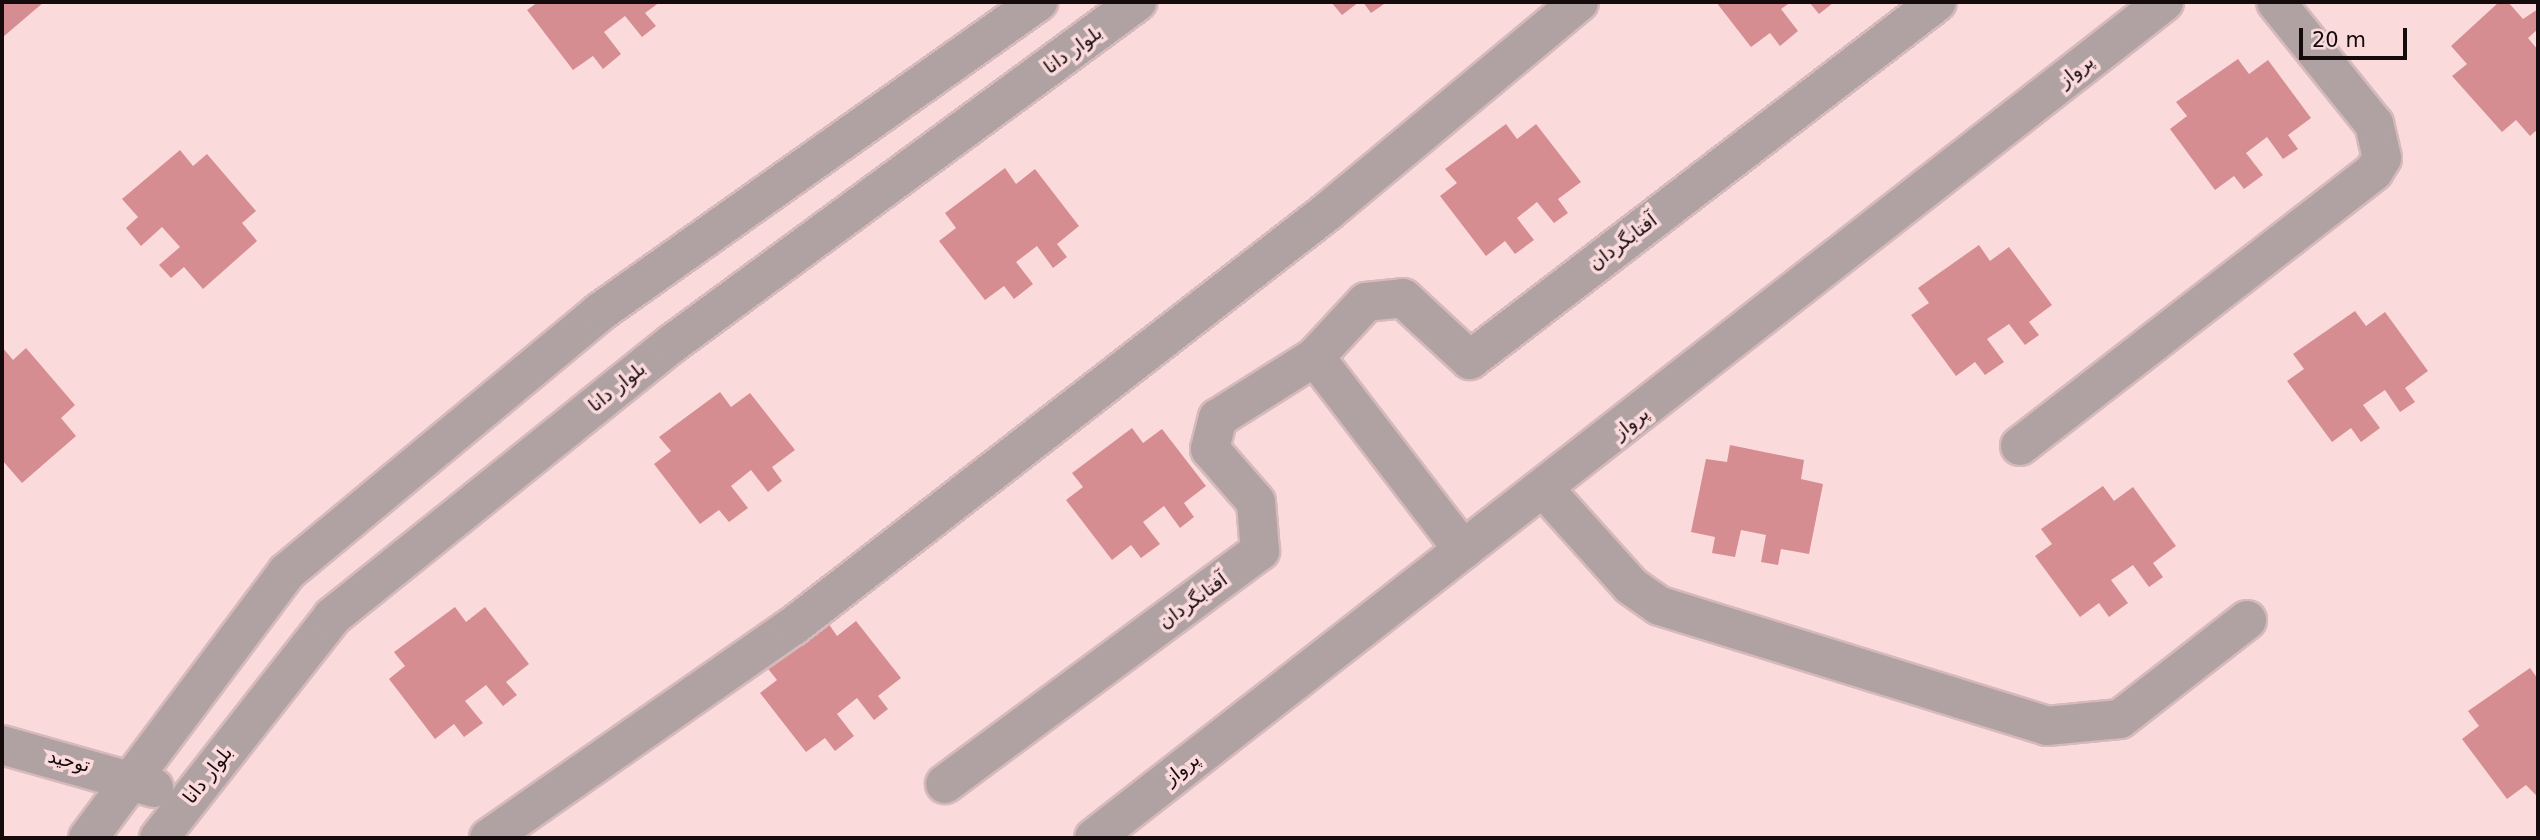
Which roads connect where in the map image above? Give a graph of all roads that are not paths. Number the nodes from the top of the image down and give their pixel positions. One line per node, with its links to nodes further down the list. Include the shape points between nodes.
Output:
1 (1038, 2): 13 (street, via 600,312 287,572)
2 (1137, 2): 15 (street, بلوار دانا, via 673,343 332,617)
3 (1579, 2): 18 (street, via 1327,212 792,627)
4 (1937, 2): 7 (street, آفتابگردان, via 1470,360 1403,298 1366,302)
5 (2164, 2): 9 (street, پرواز)
6 (2276, 2): 8 (street, via 2374,124 2382,158)
7 (1315, 357): 10 (street); 14 (street, آفتابگردان, via 1219,418 1210,449 1256,502 1260,551)
8 (2020, 446)
9 (1545, 490): 10 (street, پرواز); 11 (street, via 1631,586 1660,606 2047,726 2120,719)
10 (1463, 550): 19 (street, پرواز)
11 (2246, 620)
12 (2, 745): 13 (street, توحید)
13 (135, 777): 15 (street, توحید); 16 (street)
14 (945, 784)
15 (185, 804): 17 (street, بلوار دانا)
16 (88, 838)
17 (159, 838)
18 (489, 838)
19 (1094, 838)

